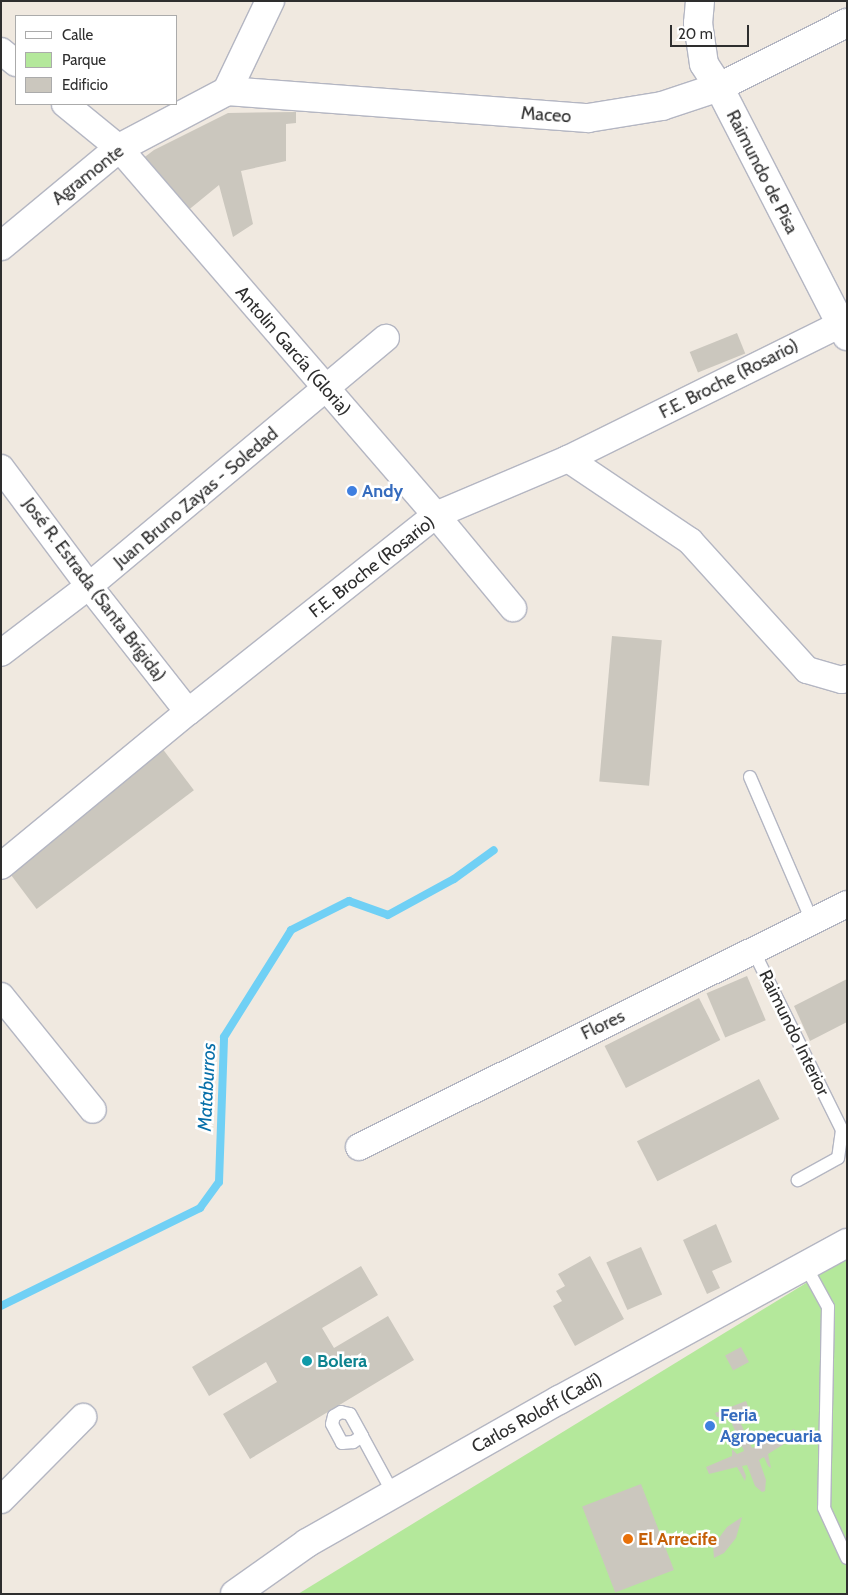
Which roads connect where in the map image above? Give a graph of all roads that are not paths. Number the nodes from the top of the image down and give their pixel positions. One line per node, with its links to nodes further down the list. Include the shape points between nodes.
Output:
1 (270, 1): 7 (street)
2 (700, 1): 6 (street, Raimundo de Pisa, via 698,23 704,64)
3 (847, 23): 6 (street, Maceo)
4 (1, 51): 5 (street)
5 (15, 62)
6 (719, 87): 7 (street, Maceo, via 662,106 588,118); 11 (street, Raimundo de Pisa)
7 (227, 91): 9 (street, Agramonte)
8 (66, 105): 9 (street, Antolin García (Gloria))
9 (119, 148): 10 (street, Agramonte); 13 (street, Antolin García (Gloria))
10 (1, 246)
11 (844, 327): 14 (street, F.E. Broche (Rosario))
12 (386, 338): 13 (street, Juan Bruno Zayas - Soledad)
13 (326, 389): 16 (street, Antolin García (Gloria)); 17 (street, Juan Bruno Zayas - Soledad)
14 (568, 460): 16 (street, F.E. Broche (Rosario)); 20 (street, via 690,541 807,670 842,680)
15 (1, 468): 17 (street, José R. Estrada (Santa Brígida))
16 (436, 515): 18 (street, Antolin García (Gloria)); 21 (street, F.E. Broche (Rosario))
17 (89, 586): 19 (street, Juan Bruno Zayas - Soledad); 21 (street, José R. Estrada (Santa Brígida))
18 (513, 608)
19 (1, 652)
20 (847, 678)
21 (188, 712): 23 (street, F.E. Broche (Rosario))
22 (750, 777): 25 (lane)
23 (1, 866)
24 (847, 904): 25 (street, Flores)
25 (812, 921): 26 (street, Flores)
26 (753, 950): 29 (street, Flores); 30 (lane, Raimundo Interior, via 842,1130 838,1158)
27 (1, 996): 28 (street)
28 (93, 1110)
29 (359, 1147)
30 (798, 1180)
31 (847, 1244): 32 (street, Carlos Roloff (Cadí))
32 (805, 1266): 35 (street, Carlos Roloff (Cadí)); 37 (lane, via 828,1307 824,1508)
33 (83, 1417): 36 (street)
34 (362, 1436): 35 (lane)
35 (394, 1493): 38 (street, Carlos Roloff (Cadí), via 307,1543)
36 (1, 1500)
37 (847, 1558)
38 (235, 1594)

